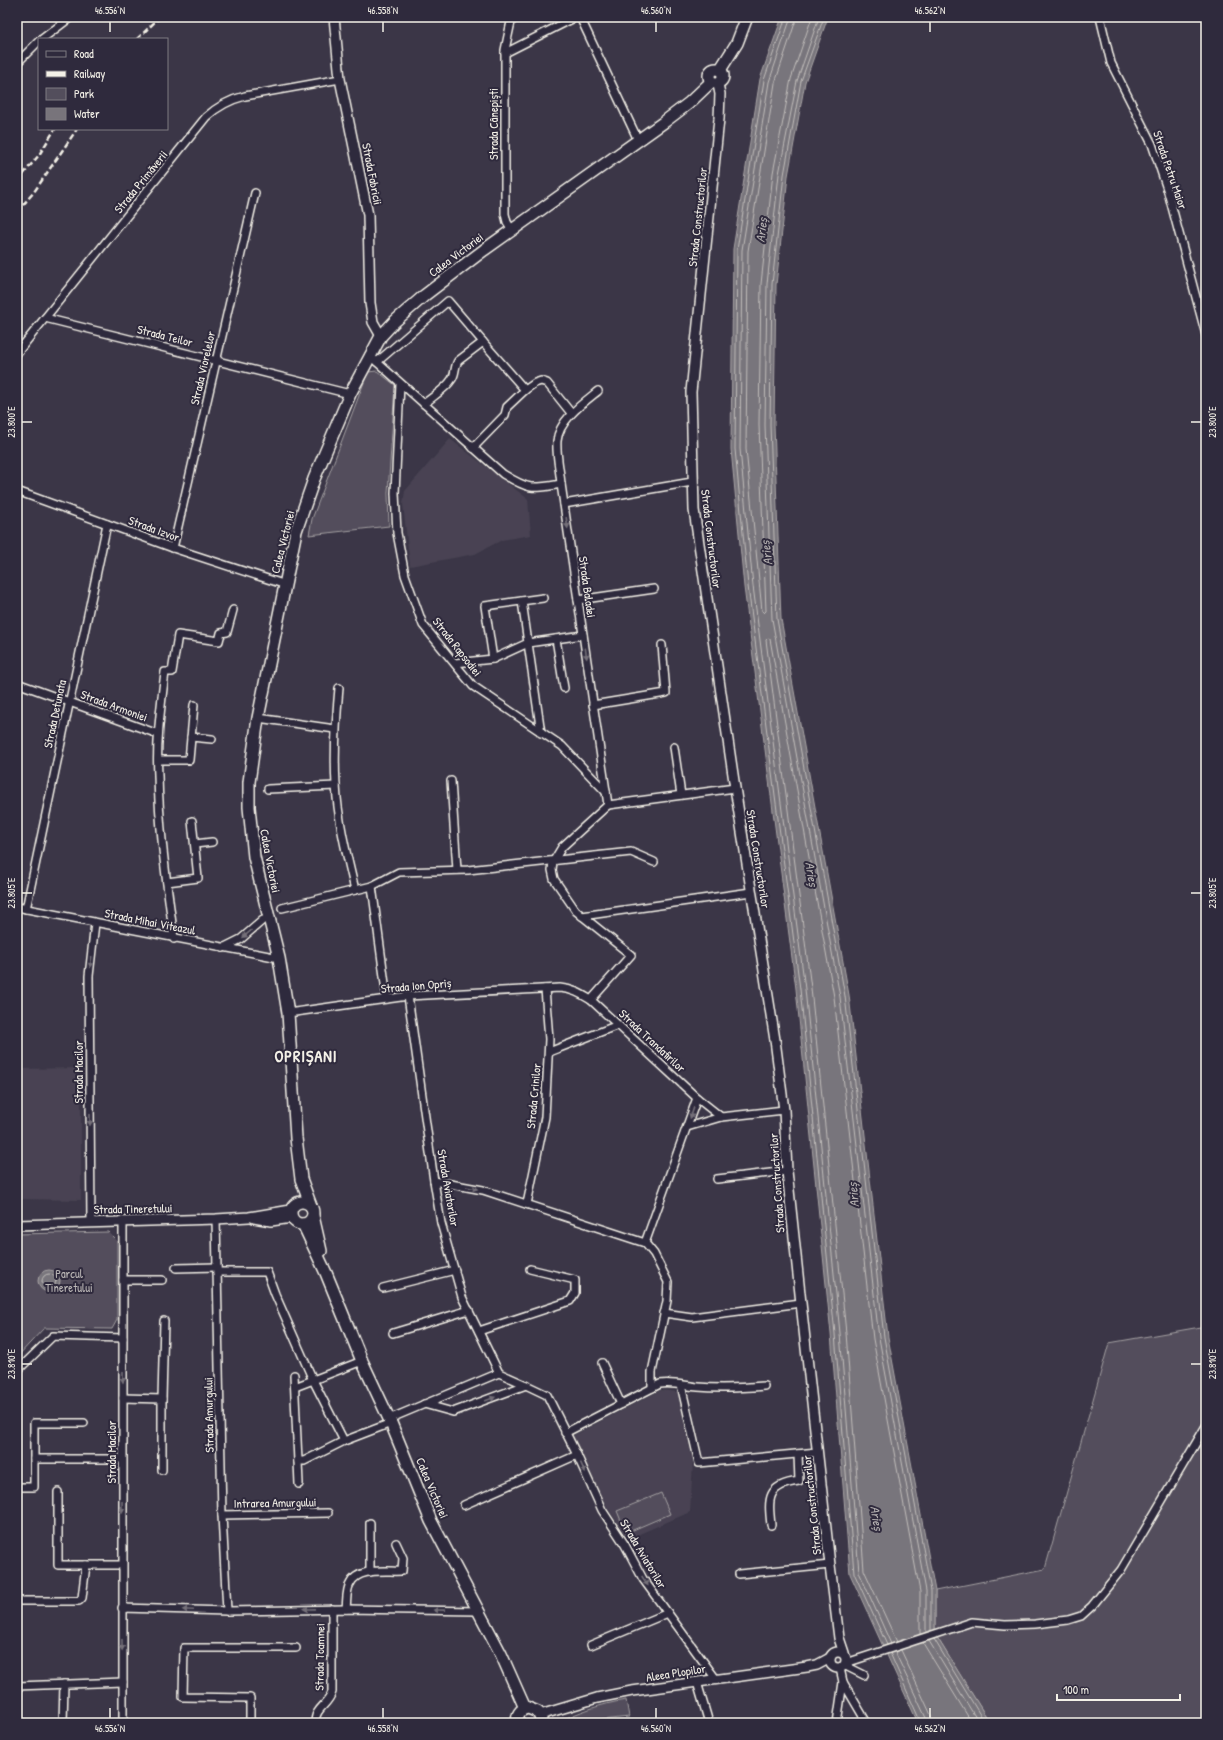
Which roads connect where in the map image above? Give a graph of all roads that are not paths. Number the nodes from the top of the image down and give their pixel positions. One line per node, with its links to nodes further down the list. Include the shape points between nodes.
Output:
1 (71, 17): 8 (street)
2 (334, 17): 12 (street, Strada Fabricii)
3 (512, 17): 10 (street, Strada Cânepiști)
4 (576, 17): 10 (street)
5 (580, 17): 14 (street)
6 (747, 17): 13 (main road, via 737,43 720,70 723,78)
7 (1100, 17): 17 (street, Strada Petru Maior, via 1111,63 1152,144 1168,192 1195,296)
8 (43, 38)
9 (38, 42): 11 (street)
10 (505, 54): 16 (street, Strada Cânepiști, via 505,214)
11 (17, 62)
12 (340, 78): 18 (street, Strada Primăverii, via 245,96 215,108); 20 (street, Strada Fabricii, via 368,215 370,303 373,322)
13 (715, 83): 14 (main road, Calea Victoriei); 32 (street, Strada Constructorilor, via 720,94 719,126 691,392)
14 (638, 140): 16 (main road, Calea Victoriei)
15 (255, 193): 24 (street, Strada Viorelelor)
16 (512, 230): 20 (main road, Calea Victoriei, via 425,295)
17 (1204, 314): 19 (street, Strada Petru Maior)
18 (45, 318): 22 (street, Strada Primăverii); 24 (street, Strada Teilor)
19 (1206, 335)
20 (381, 336): 23 (main road, Calea Victoriei)
21 (483, 342): 23 (street, via 448,301); 26 (street); 29 (street, via 458,361 452,380)
22 (17, 353)
23 (373, 359): 25 (street); 28 (main road, Calea Victoriei)
24 (216, 360): 28 (street, Strada Teilor); 37 (street, Strada Viorelelor)
25 (400, 384): 29 (street); 49 (street, Strada Rapsodiei, via 395,493 397,533 403,567 423,625)
26 (525, 390): 30 (street, via 541,381 547,383); 31 (street, via 507,407 505,415)
27 (598, 392): 30 (street)
28 (350, 394): 38 (main road, Calea Victoriei, via 314,479 296,531)
29 (424, 404): 31 (street)
30 (572, 413): 33 (street, Strada Baladei, via 557,439)
31 (473, 448): 33 (street, via 503,474 518,483 536,488)
32 (692, 482): 35 (street); 66 (street, Strada Constructorilor)
33 (561, 484): 35 (street, Strada Baladei)
34 (17, 491): 36 (street, Strada Izvor)
35 (564, 504): 41 (street, Strada Baladei, one-way to 41)
36 (107, 524): 37 (street, Strada Izvor); 53 (street, Strada Detunata)
37 (173, 548): 38 (street, Strada Izvor)
38 (286, 585): 56 (main road, Calea Victoriei)
39 (654, 589): 41 (street)
40 (543, 598): 42 (street)
41 (578, 600): 44 (street, Strada Baladei)
42 (522, 601): 46 (street); 48 (street, via 485,606)
43 (233, 610): 59 (street, Strada Armoniei, via 227,632 221,633 219,641 178,635 172,672 165,672)
44 (583, 635): 45 (street); 55 (street, Strada Baladei, one-way to 55)
45 (556, 639): 46 (street); 52 (street)
46 (528, 643): 48 (street); 58 (street)
47 (662, 645): 55 (street, via 666,693)
48 (493, 659): 49 (street)
49 (455, 663): 58 (street, Strada Rapsodiei, via 473,686)
50 (17, 683): 53 (street, Strada Armoniei)
51 (339, 688): 57 (street)
52 (564, 688)
53 (69, 702): 59 (street, Strada Armoniei); 83 (street, Strada Detunata)
54 (194, 705): 60 (street)
55 (593, 705): 68 (street, Strada Baladei)
56 (258, 718): 57 (street); 85 (main road, Calea Victoriei, via 249,782 249,807 254,856)
57 (335, 730): 65 (street)
58 (541, 733): 68 (street, Strada Rapsodiei, via 562,746)
59 (158, 734): 63 (street, Strada Armoniei)
60 (191, 737): 61 (street); 63 (street, via 189,760)
61 (212, 738)
62 (674, 747): 69 (street)
63 (158, 760): 77 (street, Strada Armoniei)
64 (451, 781): 76 (street)
65 (336, 786): 67 (street); 79 (street, via 344,841)
66 (734, 788): 69 (street); 80 (street, Strada Constructorilor)
67 (268, 789)
68 (606, 792): 70 (street, Strada Baladei)
69 (681, 795): 70 (street)
70 (608, 805): 74 (street, via 562,847)
71 (192, 821): 73 (street)
72 (212, 842): 73 (street)
73 (195, 844): 77 (street, via 198,878)
74 (553, 862): 75 (street, via 631,852); 76 (street); 84 (street, via 554,879)
75 (654, 862)
76 (457, 870): 78 (street, via 399,872)
77 (167, 882): 87 (street, Strada Armoniei)
78 (372, 886): 79 (street); 92 (street)
79 (355, 890): 82 (street)
80 (751, 892): 84 (street); 98 (street, Strada Constructorilor)
81 (17, 908): 83 (street, Strada Mihai Viteazul)
82 (282, 908)
83 (26, 909): 86 (street, Strada Mihai Viteazul)
84 (582, 916): 93 (street, via 631,954)
85 (269, 918): 88 (street, one-way to 88, via 241,939); 89 (main road, Calea Victoriei)
86 (95, 923): 87 (street, Strada Mihai Viteazul); 110 (street, Strada Macilor, one-way to 110, via 89,976)
87 (174, 939): 88 (street, Strada Mihai Viteazul)
88 (223, 948): 89 (street, Strada Mihai Viteazul)
89 (279, 958): 94 (main road, Calea Victoriei)
90 (545, 989): 91 (street, Strada Ion Opriș); 93 (street, Strada Trandafirilor, via 570,989); 96 (street, Strada Crinilor)
91 (408, 996): 92 (street, Strada Ion Opriș); 104 (street, Strada Aviatorilor)
92 (387, 999): 94 (street, Strada Ion Opriș)
93 (591, 1000): 95 (street, Strada Trandafirilor)
94 (288, 1013): 102 (main road, Calea Victoriei)
95 (618, 1025): 96 (street); 97 (street, Strada Trandafirilor)
96 (549, 1052): 105 (street, Strada Crinilor, via 545,1117)
97 (697, 1098): 99 (street, Strada Trandafirilor); 100 (street, one-way to 100)
98 (784, 1110): 99 (street); 101 (street, Strada Constructorilor)
99 (721, 1117): 100 (street)
100 (687, 1127): 113 (street)
101 (787, 1171): 103 (street); 122 (street, Strada Constructorilor)
102 (301, 1179): 106 (main road, Calea Victoriei); 107 (main road, Calea Victoriei)
103 (717, 1179)
104 (434, 1181): 105 (street, one-way to 105, via 483,1190); 117 (street, Strada Aviatorilor, via 441,1223)
105 (527, 1204): 113 (street)
106 (293, 1210): 107 (main road, via 304,1202); 108 (street, Strada Tineretului); 111 (main road, via 297,1223)
107 (312, 1211): 111 (main road, via 309,1221); 118 (main road, Calea Victoriei)
108 (216, 1219): 109 (street, Strada Tineretului); 115 (street, Strada Amurgului)
109 (123, 1221): 110 (street, Strada Tineretului); 119 (street, Strada Macilor)
110 (91, 1222): 112 (street, Strada Tineretului)
111 (303, 1224): 118 (main road, Calea Victoriei)
112 (17, 1225)
113 (645, 1243): 124 (street, via 663,1269 668,1282)
114 (176, 1268): 115 (street)
115 (217, 1269): 134 (street, via 267,1272); 161 (street, Strada Amurgului)
116 (530, 1269): 126 (street, via 575,1280 575,1293 570,1301)
117 (455, 1270): 121 (street); 123 (street, Strada Aviatorilor, via 462,1297)
118 (326, 1273): 129 (main road, Calea Victoriei)
119 (123, 1280): 120 (street); 128 (street, Strada Macilor)
120 (162, 1280)
121 (382, 1288)
122 (801, 1303): 124 (street, via 692,1317); 149 (street, Strada Constructorilor)
123 (469, 1310): 126 (street, Strada Aviatorilor); 127 (street)
124 (664, 1313): 139 (street, via 652,1372)
125 (164, 1321): 141 (street)
126 (479, 1331): 132 (street, Strada Aviatorilor)
127 (393, 1333)
128 (123, 1338): 131 (street, via 54,1336); 140 (street, Strada Macilor, one-way to 140)
129 (362, 1361): 134 (street); 144 (main road, Calea Victoriei)
130 (602, 1363): 143 (street)
131 (17, 1371)
132 (499, 1373): 135 (street, Strada Aviatorilor); 142 (street)
133 (294, 1375): 138 (street)
134 (313, 1380): 138 (street); 148 (street)
135 (526, 1384): 142 (street, one-way to 135, via 453,1412); 147 (street, Strada Aviatorilor, via 547,1395)
136 (682, 1385): 137 (street, via 723,1389); 139 (street, via 670,1382); 150 (street, via 699,1463)
137 (764, 1386)
138 (295, 1387): 154 (street)
139 (652, 1388): 143 (street)
140 (123, 1398): 141 (street); 153 (street, Strada Macilor)
141 (162, 1399): 155 (street)
142 (424, 1404): 144 (street)
143 (621, 1404): 147 (street)
144 (390, 1421): 148 (street); 175 (main road, Calea Victoriei, via 431,1521)
145 (84, 1422): 152 (street, via 34,1423)
146 (1206, 1426): 181 (street, via 1121,1570 1081,1616 1035,1624 972,1622)
147 (565, 1433): 151 (street, Strada Aviatorilor)
148 (344, 1441): 154 (street)
149 (818, 1452): 150 (street); 167 (street, Strada Constructorilor)
150 (798, 1454): 163 (street, via 799,1481 781,1485 771,1494 768,1503)
151 (577, 1455): 159 (street); 176 (street, Strada Aviatorilor, one-way to 176, via 602,1510 643,1579)
152 (34, 1459): 153 (street); 157 (street, via 34,1487)
153 (122, 1459): 166 (street, Strada Macilor, one-way to 166)
154 (298, 1461): 156 (street)
155 (162, 1470)
156 (299, 1484)
157 (17, 1488)
158 (58, 1492): 165 (street, via 58,1565)
159 (464, 1505)
160 (328, 1513): 161 (street, Intrarea Amurgului)
161 (222, 1515): 174 (street, Strada Amurgului)
162 (370, 1523): 168 (street)
163 (771, 1525)
164 (396, 1543): 168 (street, via 403,1558 402,1570)
165 (86, 1565): 166 (street); 170 (street, via 82,1598 79,1601)
166 (122, 1565): 171 (street, Strada Macilor)
167 (830, 1565): 169 (street); 177 (street, Strada Constructorilor)
168 (370, 1572): 173 (street, via 357,1575 349,1585)
169 (739, 1574)
170 (17, 1601)
171 (122, 1608): 174 (street, one-way to 171); 185 (street, Strada Macilor, one-way to 185)
172 (332, 1609): 173 (street); 174 (street, one-way to 174); 195 (street, Strada Toamnei, via 332,1692 330,1698 316,1713)
173 (346, 1609): 175 (street, one-way to 173)
174 (227, 1611)
175 (478, 1611): 190 (main road, Calea Victoriei)
176 (668, 1614): 178 (street); 184 (street, Strada Aviatorilor)
177 (840, 1638): 180 (street); 181 (street, Strada Constructorilor)
178 (591, 1645)
179 (296, 1648): 194 (street, via 184,1648 183,1697 250,1698)
180 (832, 1655): 181 (street, via 839,1652); 181 (street, via 831,1663); 182 (street, Aleea Plopilor)
181 (842, 1663): 182 (street, Aleea Plopilor); 183 (street); 187 (street)
182 (817, 1665): 184 (street, Aleea Plopilor)
183 (864, 1675)
184 (716, 1679): 186 (street, Aleea Plopilor)
185 (123, 1682): 188 (street); 193 (street, Strada Macilor)
186 (697, 1682): 191 (street, Aleea Plopilor, via 597,1698); 197 (street)
187 (843, 1682): 198 (street); 199 (street)
188 (64, 1684): 189 (street); 192 (street)
189 (17, 1686)
190 (525, 1708): 191 (main road, via 535,1709); 196 (main road, via 518,1714)
191 (540, 1719)
192 (63, 1723)
193 (123, 1723)
194 (250, 1723)
195 (315, 1723)
196 (518, 1723)
197 (709, 1723)
198 (837, 1723)
199 (867, 1723)

